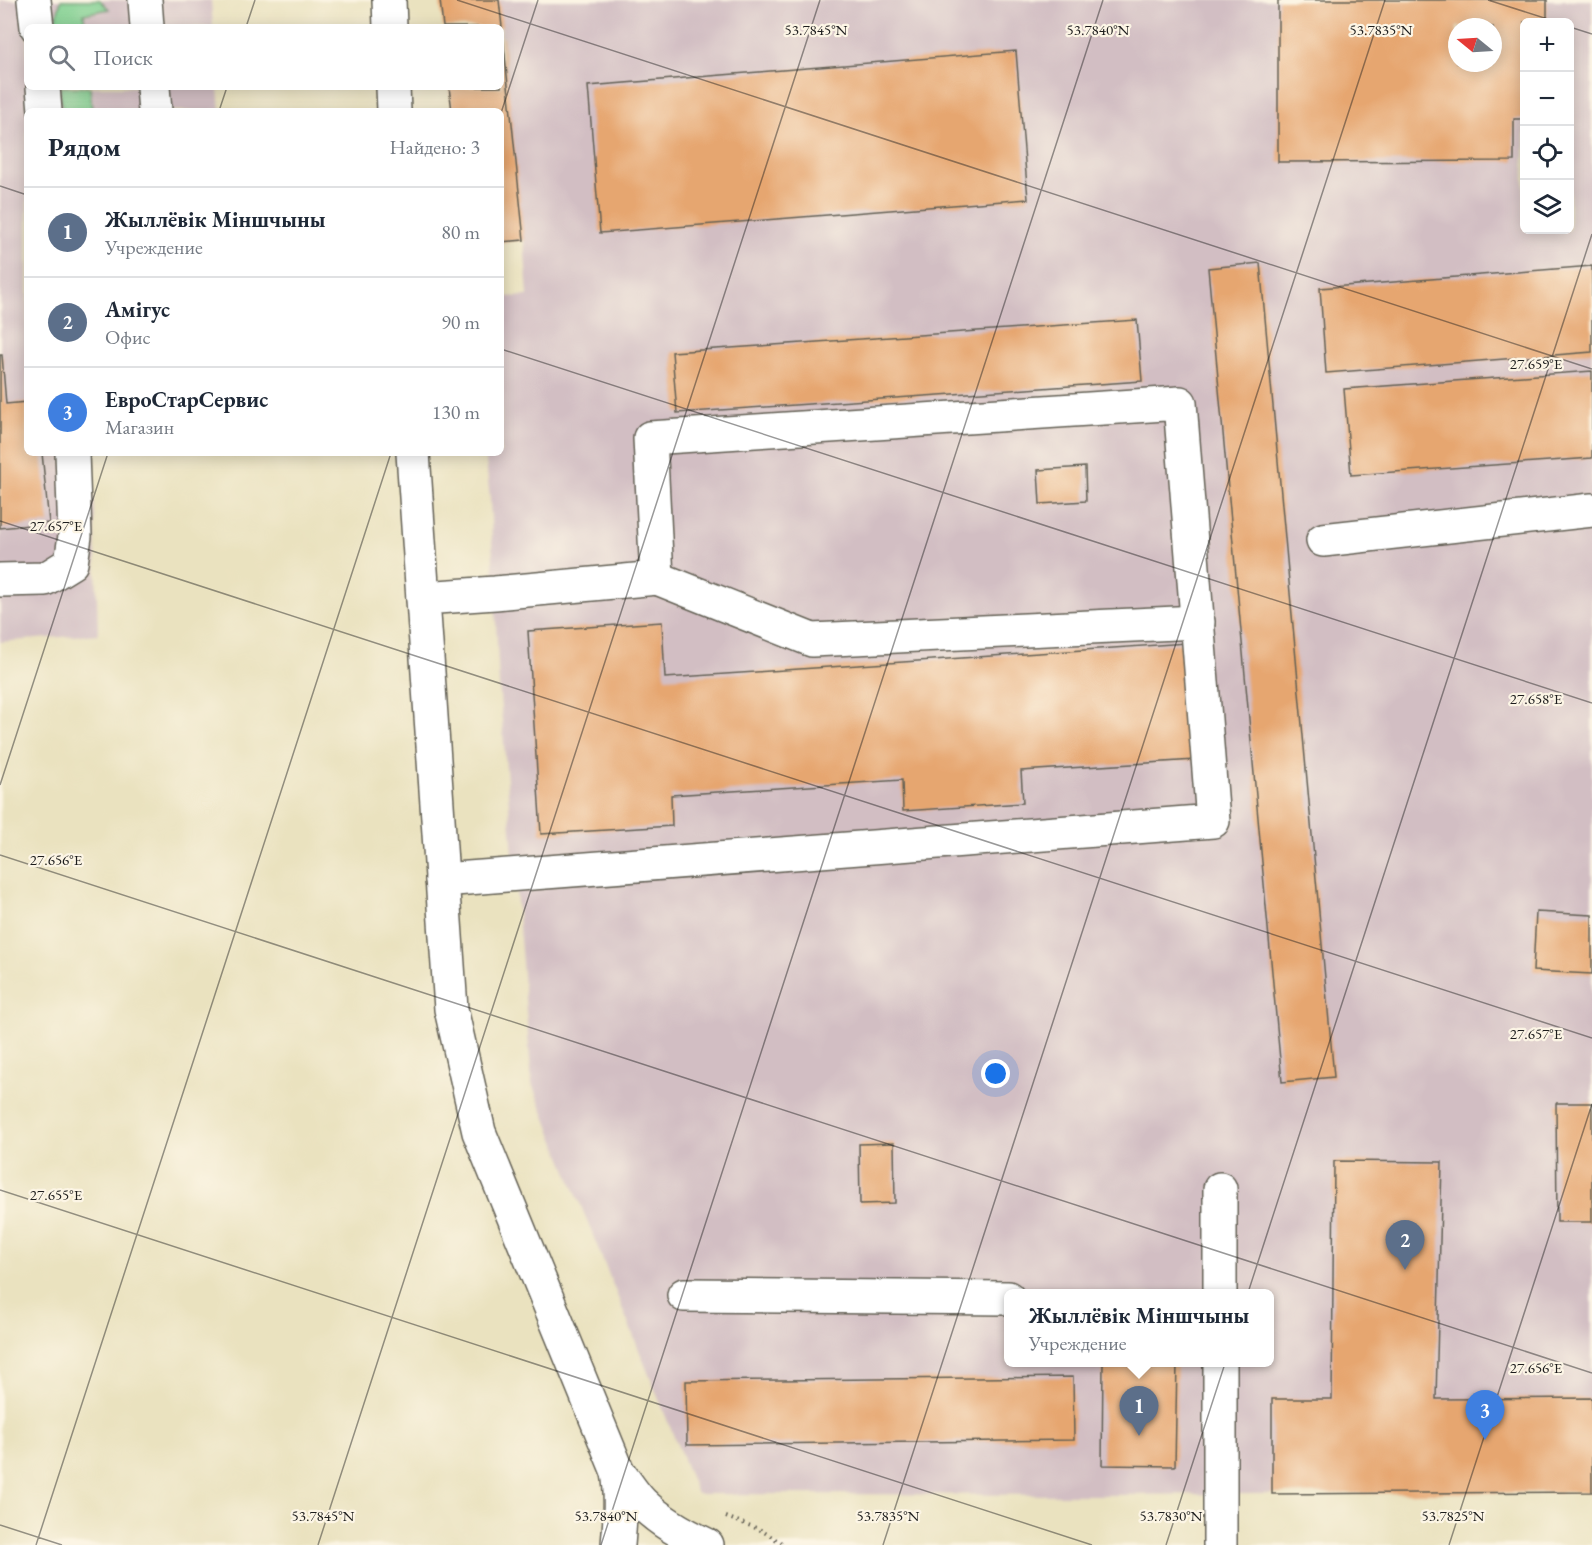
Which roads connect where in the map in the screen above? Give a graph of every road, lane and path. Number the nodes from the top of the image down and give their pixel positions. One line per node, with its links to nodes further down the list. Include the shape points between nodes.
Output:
1 (34, 0): 4 (street)
2 (145, 0): 5 (street)
3 (389, 0): 6 (street)
4 (37, 24)
5 (147, 24)
6 (390, 24)
7 (43, 90): 10 (street)
8 (153, 90): 11 (street)
9 (393, 90): 12 (street)
10 (45, 108)
11 (155, 108)
12 (394, 108)
13 (72, 456): 18 (street, via 75,536 71,563 45,579)
14 (413, 456): 19 (street)
15 (1592, 510): 16 (street)
16 (1323, 540)
17 (657, 578): 19 (street); 20 (street, via 812,640); 20 (street, via 650,438 1180,403)
18 (0, 580)
19 (423, 597): 21 (street)
20 (1197, 622): 21 (street, via 1213,821)
21 (442, 880): 27 (street, via 451,1009 479,1132)
22 (1220, 1189): 23 (street)
23 (1220, 1289)
24 (684, 1295): 25 (street)
25 (1004, 1298)
26 (1220, 1367): 30 (street)
27 (618, 1472): 28 (street); 29 (street, via 660,1519)
28 (618, 1545)
29 (707, 1545)
30 (1220, 1545)

